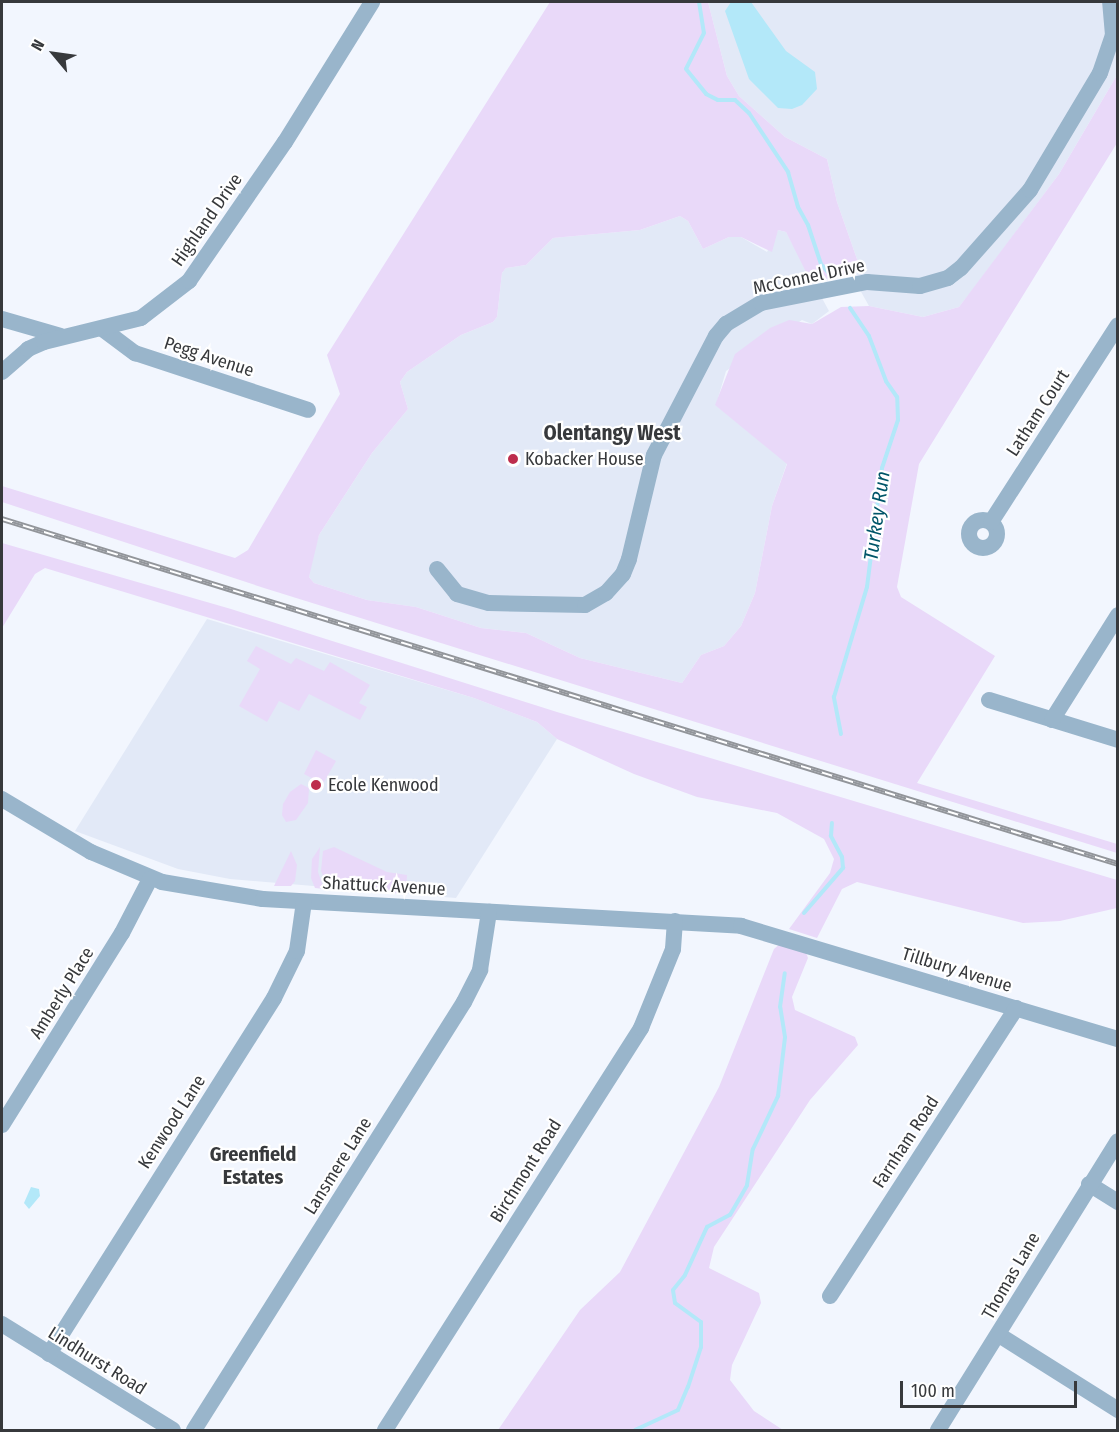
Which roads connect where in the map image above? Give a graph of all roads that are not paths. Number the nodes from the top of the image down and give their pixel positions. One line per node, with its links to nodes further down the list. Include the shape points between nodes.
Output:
1 (372, 2): 5 (street, Highland Drive, via 285,142 189,281 141,318)
2 (1110, 2): 10 (street, McConnel Drive, via 1113,35 1100,74 1030,190 961,268 948,278 920,286 867,282 762,303 726,324 654,455 629,559 623,574 606,593 585,605 489,603 457,594)
3 (2, 319): 6 (street)
4 (1118, 325): 9 (street, Latham Court)
5 (104, 330): 6 (street, Highland Drive); 8 (street, Pegg Avenue, via 135,353)
6 (62, 336): 7 (street, Highland Drive, via 28,349)
7 (2, 372)
8 (308, 410)
9 (991, 522)
10 (437, 569)
11 (1118, 615): 13 (street)
12 (989, 700): 13 (street)
13 (1052, 720): 14 (street)
14 (1118, 740)
15 (2, 799): 16 (street, Shattuck Avenue, via 91,852)
16 (150, 879): 17 (street, Shattuck Avenue, via 243,897); 23 (street, Amberly Place, via 122,933)
17 (304, 902): 18 (street, Shattuck Avenue); 30 (street, Kenwood Lane, via 297,951 274,998)
18 (489, 912): 19 (street, Shattuck Avenue); 33 (street, Lansmere Lane, via 482,962 464,1002)
19 (675, 921): 20 (street, Shattuck Avenue, via 741,926); 34 (street, Birchmont Road, via 673,949 641,1028)
20 (785, 938): 21 (street, Tillbury Avenue)
21 (1016, 1008): 22 (street, Tillbury Avenue); 27 (street, Farnham Road)
22 (1118, 1039)
23 (2, 1125)
24 (1118, 1141): 25 (street, Thomas Lane)
25 (1089, 1184): 26 (street); 29 (street, Thomas Lane)
26 (1118, 1202)
27 (830, 1296)
28 (2, 1324): 30 (street, Lindhurst Road)
29 (999, 1335): 31 (street); 35 (street, Thomas Lane)
30 (49, 1354): 32 (street, Lindhurst Road)
31 (1118, 1410)
32 (173, 1431)
33 (194, 1431)
34 (385, 1431)
35 (938, 1431)

